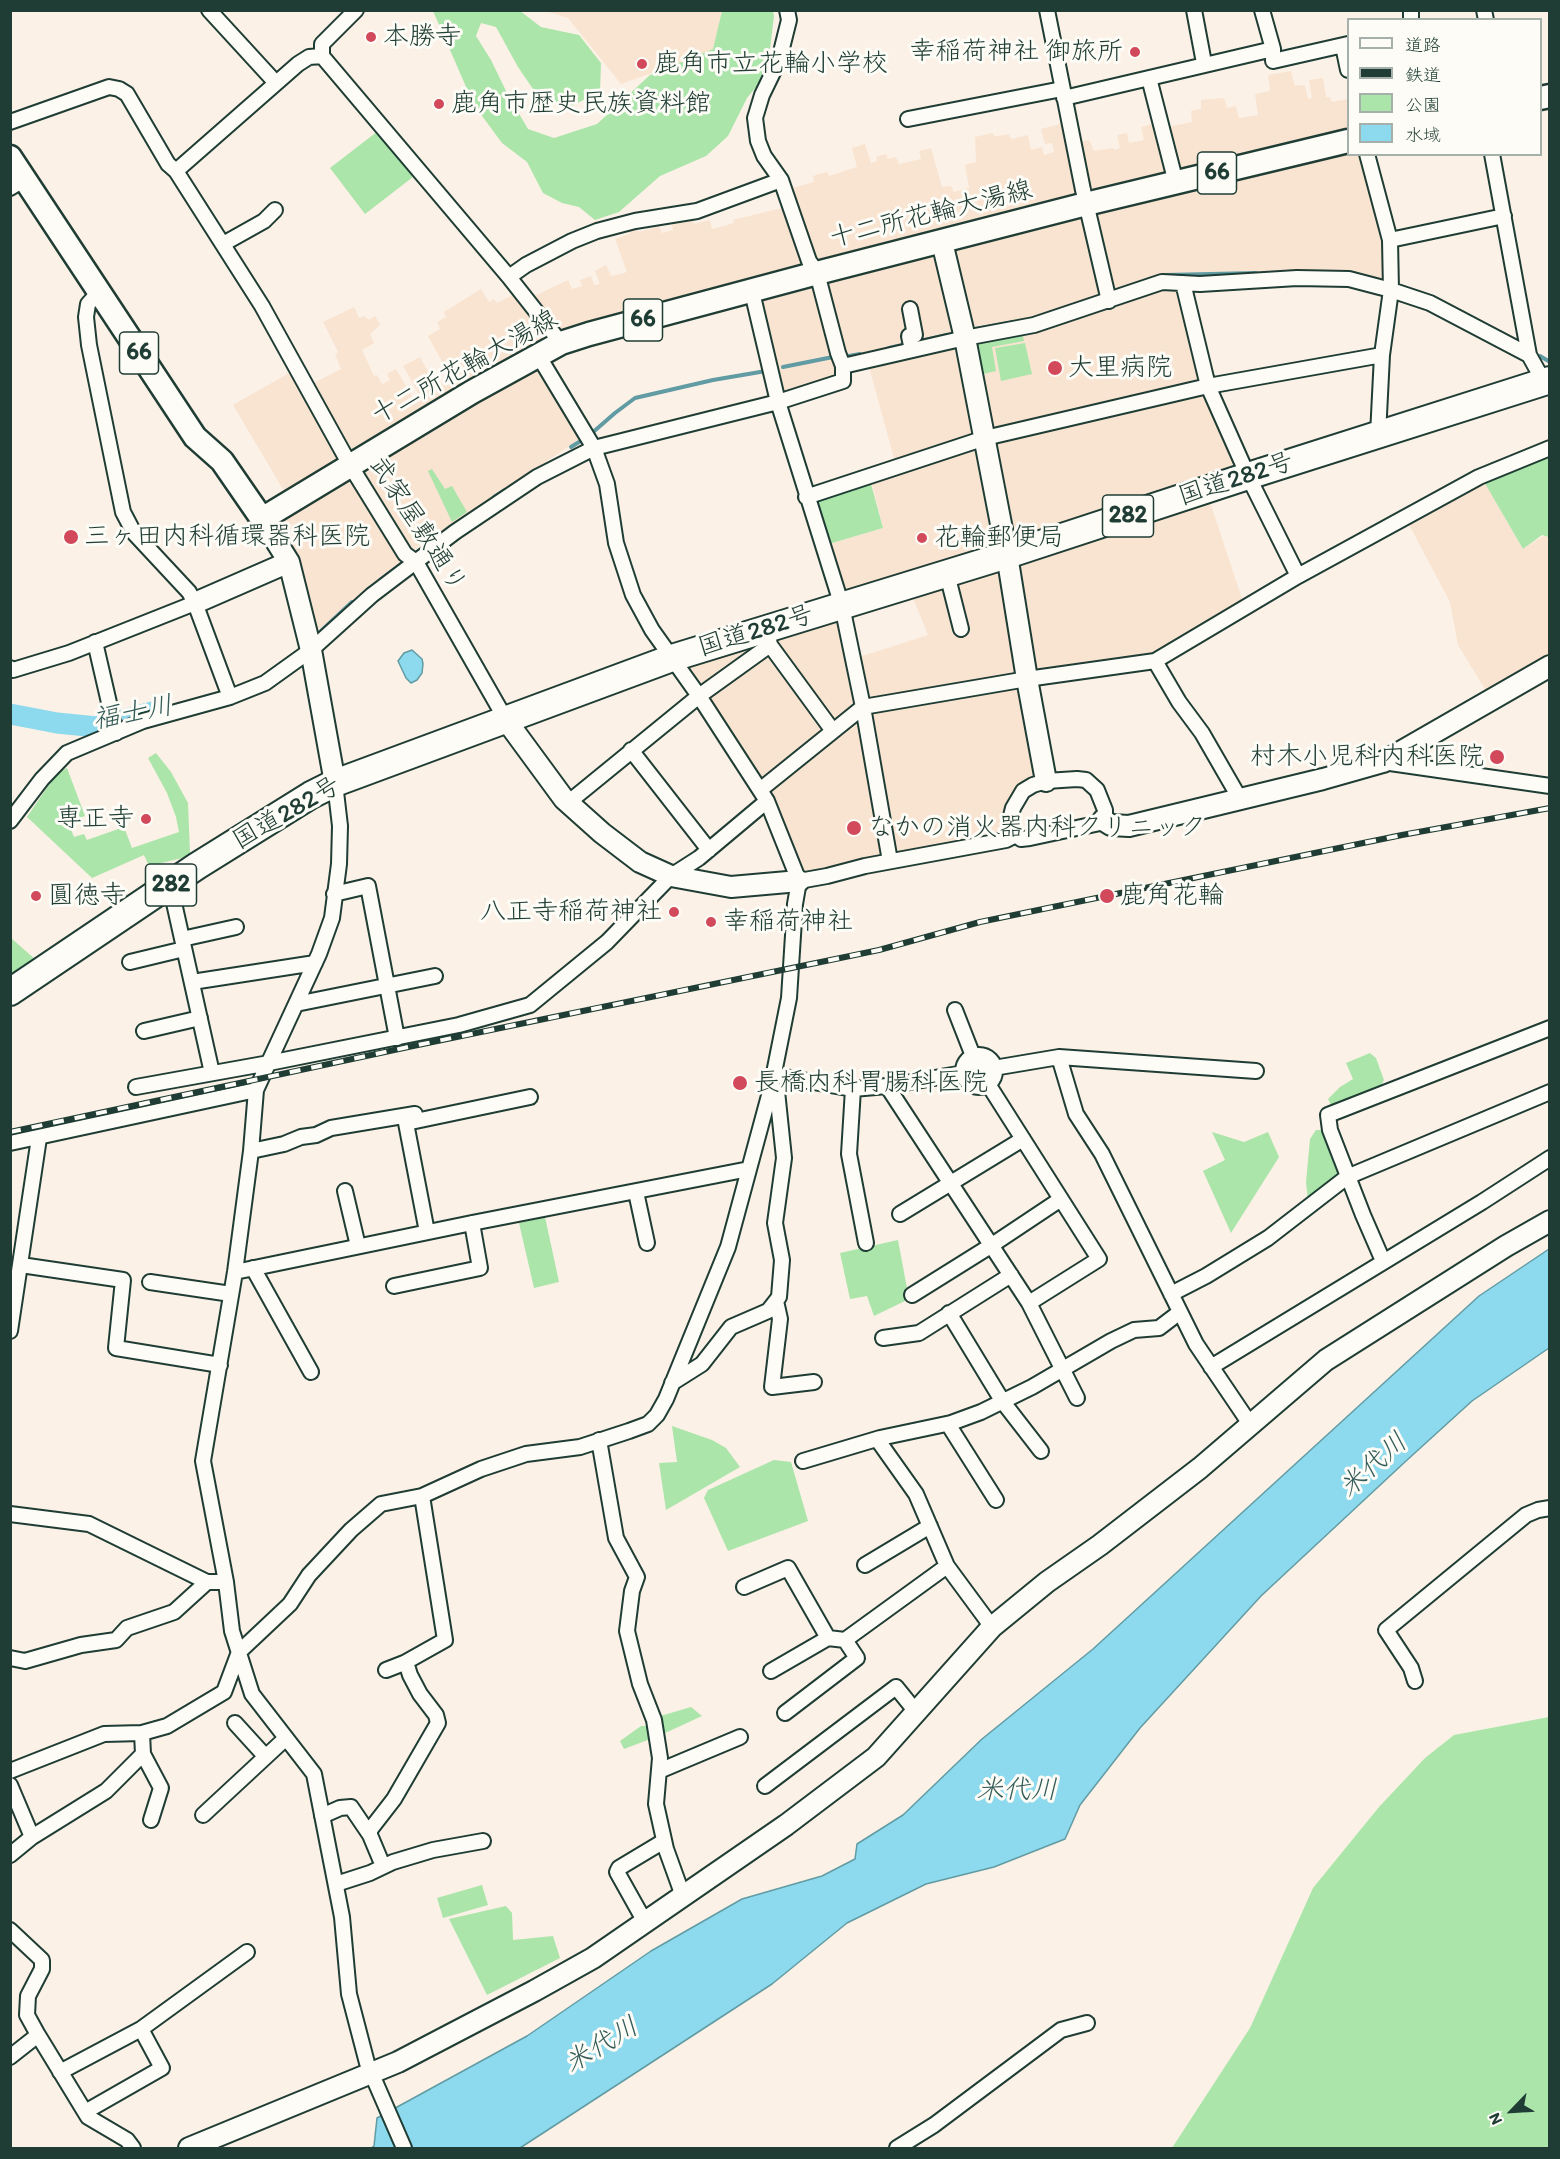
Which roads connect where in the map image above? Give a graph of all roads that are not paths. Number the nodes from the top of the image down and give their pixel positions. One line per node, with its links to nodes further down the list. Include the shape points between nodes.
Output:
1 (209, 10): 12 (street)
2 (356, 10): 9 (street, via 322,44)
3 (787, 10): 21 (street, via 789,20 779,60 755,117 764,156)
4 (1047, 10): 13 (street)
5 (1194, 10): 10 (street)
6 (1262, 10): 8 (street)
7 (1346, 45): 8 (street, via 1274,61)
8 (1273, 49): 10 (street)
9 (322, 56): 12 (street, via 309,57); 31 (street)
10 (1204, 63): 11 (street)
11 (1149, 78): 13 (street); 22 (street)
12 (276, 83): 20 (street)
13 (1063, 93): 14 (street); 24 (street)
14 (908, 119)
15 (10, 122): 20 (street, 武家屋敷通り, via 109,87 119,89 127,94)
16 (1347, 141): 22 (main road, 十二所花輪大湯線 / 66)
17 (1368, 156): 27 (street)
18 (1492, 156): 26 (street)
19 (10, 157): 23 (main road, 66)
20 (176, 171): 29 (street, 武家屋敷通り)
21 (781, 180): 30 (street, via 809,261); 31 (street, via 697,212 597,231 555,249)
22 (1176, 183): 24 (main road, 十二所花輪大湯線 / 66)
23 (18, 184): 34 (main road, 66)
24 (1086, 204): 28 (main road, 十二所花輪大湯線 / 66); 36 (street)
25 (275, 210): 29 (street, via 264,221)
26 (1504, 216): 27 (street); 43 (street)
27 (1390, 240): 33 (street)
28 (942, 242): 30 (main road, 十二所花輪大湯線 / 66); 38 (street)
29 (223, 244): 52 (street, 武家屋敷通り, via 284,343)
30 (817, 273): 35 (main road, 十二所花輪大湯線 / 66); 44 (street)
31 (509, 277): 39 (street)
32 (1183, 283): 33 (street, via 1349,279); 36 (street, via 1162,282); 46 (street)
33 (1391, 290): 42 (street); 43 (street, via 1430,303)
34 (99, 292): 55 (main road, 66, via 195,437 222,461); 61 (street, via 88,304 89,345 123,512 134,533 180,581)
35 (752, 292): 39 (main road, 十二所花輪大湯線 / 66); 47 (street)
36 (1108, 295): 38 (street)
37 (910, 309): 40 (street, via 915,335)
38 (965, 338): 40 (street); 49 (street)
39 (561, 343): 41 (main road, 十二所花輪大湯線 / 66)
40 (911, 345): 44 (street)
41 (538, 355): 50 (street); 52 (main road, 十二所花輪大湯線 / 66)
42 (1382, 355): 46 (street); 48 (street)
43 (1529, 355): 45 (street)
44 (843, 366): 47 (street, via 843,381)
45 (1548, 385): 48 (highway, 国道282号 / 282)
46 (1208, 386): 49 (street); 53 (street)
47 (778, 402): 50 (street); 54 (street)
48 (1378, 435): 53 (highway, 国道282号 / 282)
49 (985, 438): 54 (street); 56 (street)
50 (594, 448): 58 (street, via 519,488); 67 (street, via 607,484 616,543 633,595)
51 (1550, 448): 60 (street, via 1479,477)
52 (350, 465): 55 (main road, 十二所花輪大湯線 / 66); 58 (street, 武家屋敷通り, via 405,554)
53 (1248, 476): 56 (highway, 国道282号 / 282); 60 (street)
54 (806, 497): 62 (street)
55 (262, 519): 57 (street)
56 (1007, 555): 59 (highway, 国道282号 / 282); 71 (street)
57 (288, 562): 61 (street); 66 (street)
58 (416, 562): 66 (street); 75 (street, 武家屋敷通り)
59 (947, 574): 62 (highway, 国道282号 / 282); 63 (street)
60 (1298, 576): 68 (street)
61 (195, 603): 65 (street); 73 (street)
62 (842, 606): 64 (highway, 国道282号 / 282); 74 (street)
63 (961, 629)
64 (768, 637): 67 (highway, 国道282号 / 282); 72 (street); 76 (street)
65 (94, 642): 70 (street, via 69,653); 77 (street)
66 (311, 650): 73 (street, via 265,683); 81 (street)
67 (672, 658): 72 (street); 75 (highway, 国道282号 / 282)
68 (1155, 661): 71 (street); 84 (street)
69 (1550, 666): 79 (street)
70 (10, 668)
71 (1027, 679): 74 (street); 80 (street)
72 (699, 696): 78 (street); 83 (street)
73 (230, 697): 77 (street, via 143,721)
74 (863, 707): 76 (street); 90 (street)
75 (506, 720): 81 (highway, 国道282号 / 282); 85 (street)
76 (833, 731): 83 (street)
77 (116, 733): 87 (street, via 67,753)
78 (631, 750): 85 (street); 89 (street)
79 (1383, 762): 82 (street); 84 (street)
80 (1046, 781): 86 (street, via 1077,779 1092,784 1103,803); 88 (street, via 1023,791 1017,799 1011,816)
81 (335, 783): 93 (highway, 国道282号 / 282); 94 (street, via 340,836)
82 (1550, 786)
83 (763, 795): 89 (street); 92 (street)
84 (1240, 799): 86 (street, via 1129,826 1111,825)
85 (568, 802): 91 (street, via 640,862)
86 (1103, 820): 88 (street, via 1029,838)
87 (10, 821)
88 (1016, 835): 90 (street)
89 (709, 850): 91 (street)
90 (890, 861): 92 (street)
91 (671, 876): 92 (street, via 731,887); 108 (street, via 607,942 530,1005)
92 (799, 881): 117 (street, via 789,998)
93 (170, 885): 96 (street); 102 (highway, 国道282号 / 282)
94 (334, 894): 98 (street, via 332,918); 101 (street, via 368,886)
95 (236, 927): 96 (street)
96 (183, 944): 97 (street); 100 (street)
97 (130, 962)
98 (315, 963): 100 (street); 103 (street)
99 (435, 976): 101 (street)
100 (192, 982): 105 (street)
101 (388, 986): 103 (street); 108 (street)
102 (10, 992)
103 (296, 1004): 111 (street)
104 (955, 1010): 109 (street)
105 (200, 1018): 107 (street); 115 (street)
106 (1550, 1028): 132 (street, via 1328,1115)
107 (144, 1031)
108 (397, 1038): 111 (street)
109 (973, 1056): 112 (street, via 987,1057); 113 (street); 116 (street, via 965,1062)
110 (1059, 1056): 112 (street); 114 (street); 153 (street, via 1076,1114 1102,1154)
111 (269, 1063): 115 (street); 122 (street)
112 (995, 1068): 113 (street); 118 (street)
113 (981, 1070): 116 (street); 118 (street)
114 (1256, 1071)
115 (213, 1073): 120 (street)
116 (963, 1073): 118 (street, via 972,1086); 119 (street)
117 (773, 1082): 121 (street); 131 (street); 155 (street, via 784,1158 775,1223 782,1260 780,1297)
118 (988, 1084): 127 (street)
119 (887, 1086): 121 (street); 133 (street)
120 (136, 1087)
121 (853, 1089): 142 (street, via 849,1154)
122 (256, 1090): 126 (street); 129 (street)
123 (1550, 1092): 132 (street)
124 (530, 1097): 125 (street)
125 (420, 1120): 129 (street, via 416,1113 331,1128); 140 (street, via 406,1123)
126 (39, 1138): 128 (street); 146 (street)
127 (1023, 1138): 133 (street); 136 (street)
128 (10, 1143)
129 (251, 1151): 148 (street)
130 (1550, 1158): 145 (street)
131 (749, 1169): 135 (street); 166 (street, via 728,1246)
132 (1347, 1177): 145 (street); 153 (street, via 1268,1238)
133 (951, 1184): 137 (street); 143 (street)
134 (345, 1191): 144 (street)
135 (636, 1192): 139 (street); 141 (street)
136 (1061, 1199): 143 (street); 156 (street, via 1099,1259)
137 (900, 1214)
138 (1550, 1221): 170 (street, via 1326,1360)
139 (472, 1223): 140 (street); 151 (street, via 480,1268)
140 (427, 1232): 144 (street)
141 (647, 1243)
142 (866, 1243)
143 (992, 1245): 149 (street); 154 (street)
144 (358, 1246): 147 (street)
145 (1383, 1261): 162 (street)
146 (21, 1265): 159 (street); 161 (street, via 123,1280 116,1348)
147 (253, 1268): 148 (street); 164 (street)
148 (236, 1272): 152 (street)
149 (1011, 1275): 156 (street); 158 (street)
150 (150, 1282): 152 (street)
151 (394, 1286)
152 (231, 1294): 161 (street)
153 (1171, 1294): 157 (street)
154 (912, 1295)
155 (776, 1301): 165 (street, via 780,1319 772,1387); 166 (street, via 768,1311 730,1327 702,1364)
156 (1029, 1303): 163 (street)
157 (1180, 1312): 162 (street); 163 (street, via 1158,1328 1134,1330)
158 (949, 1314): 160 (street, via 919,1333); 168 (street)
159 (11, 1324)
160 (883, 1338)
161 (220, 1365): 183 (street, via 203,1461)
162 (1212, 1367): 170 (street)
163 (1062, 1370): 167 (street); 168 (street)
164 (311, 1372)
165 (814, 1382)
166 (672, 1383): 172 (street, via 657,1415 648,1424)
167 (1077, 1398)
168 (1003, 1402): 169 (street); 173 (street)
169 (948, 1424): 171 (street); 176 (street)
170 (1250, 1424): 185 (street)
171 (877, 1439): 174 (street); 179 (street, via 916,1494)
172 (599, 1440): 175 (street, via 580,1447 526,1454); 203 (street, via 616,1538 637,1577 627,1631 654,1720)
173 (1041, 1451)
174 (803, 1461)
175 (422, 1496): 188 (street, via 381,1504 351,1530 309,1575 290,1604); 190 (street, via 445,1640)
176 (996, 1500)
177 (1550, 1508): 193 (street, via 1526,1515 1386,1630)
178 (10, 1514): 182 (street, via 89,1524)
179 (930, 1526): 180 (street); 181 (street)
180 (865, 1565)
181 (947, 1566): 185 (street); 187 (street)
182 (207, 1582): 183 (street); 189 (street, via 174,1612 127,1628 116,1640 25,1661)
183 (226, 1582): 188 (street, via 232,1631)
184 (744, 1587): 186 (street, via 788,1568)
185 (992, 1627): 195 (street)
186 (828, 1638): 187 (street); 192 (street)
187 (845, 1640): 194 (street, via 857,1658)
188 (239, 1652): 197 (street, via 224,1692 167,1726); 199 (street, via 252,1694)
189 (10, 1658)
190 (406, 1662): 191 (street); 209 (street, via 438,1722)
191 (386, 1670)
192 (771, 1671)
193 (1415, 1681)
194 (785, 1713)
195 (917, 1713): 205 (street, via 896,1687); 216 (street, via 867,1764)
196 (235, 1723): 201 (street)
197 (142, 1733): 200 (street); 202 (street, via 104,1734)
198 (740, 1737): 203 (street)
199 (286, 1738): 201 (street); 207 (street, via 314,1774)
200 (143, 1754): 208 (street, via 161,1788); 210 (street, via 106,1791)
201 (266, 1756): 206 (street)
202 (10, 1771)
203 (659, 1771): 212 (street, via 656,1804)
204 (10, 1785): 210 (street)
205 (765, 1786)
206 (203, 1815)
207 (322, 1816): 209 (street, via 351,1807); 215 (street)
208 (152, 1820)
209 (370, 1835): 214 (street)
210 (32, 1837): 213 (street)
211 (483, 1841): 214 (street, via 433,1850)
212 (664, 1841): 216 (street); 217 (street, via 616,1872)
213 (10, 1855)
214 (383, 1866): 215 (street)
215 (336, 1884): 225 (street, via 349,1994 367,2063)
216 (682, 1896): 217 (street)
217 (645, 1922): 225 (street, via 593,1958)
218 (10, 1930): 222 (street, via 42,1960 42,1969 28,1996 27,2015)
219 (247, 1952): 221 (street)
220 (1087, 2023): 230 (street, via 1061,2030)
221 (141, 2029): 224 (street); 226 (street, via 162,2068)
222 (38, 2036): 223 (street); 224 (street)
223 (10, 2057)
224 (60, 2072): 226 (street)
225 (376, 2081): 228 (street); 229 (street)
226 (85, 2112): 227 (street)
227 (133, 2148)
228 (189, 2148)
229 (404, 2148)
230 (897, 2148)

